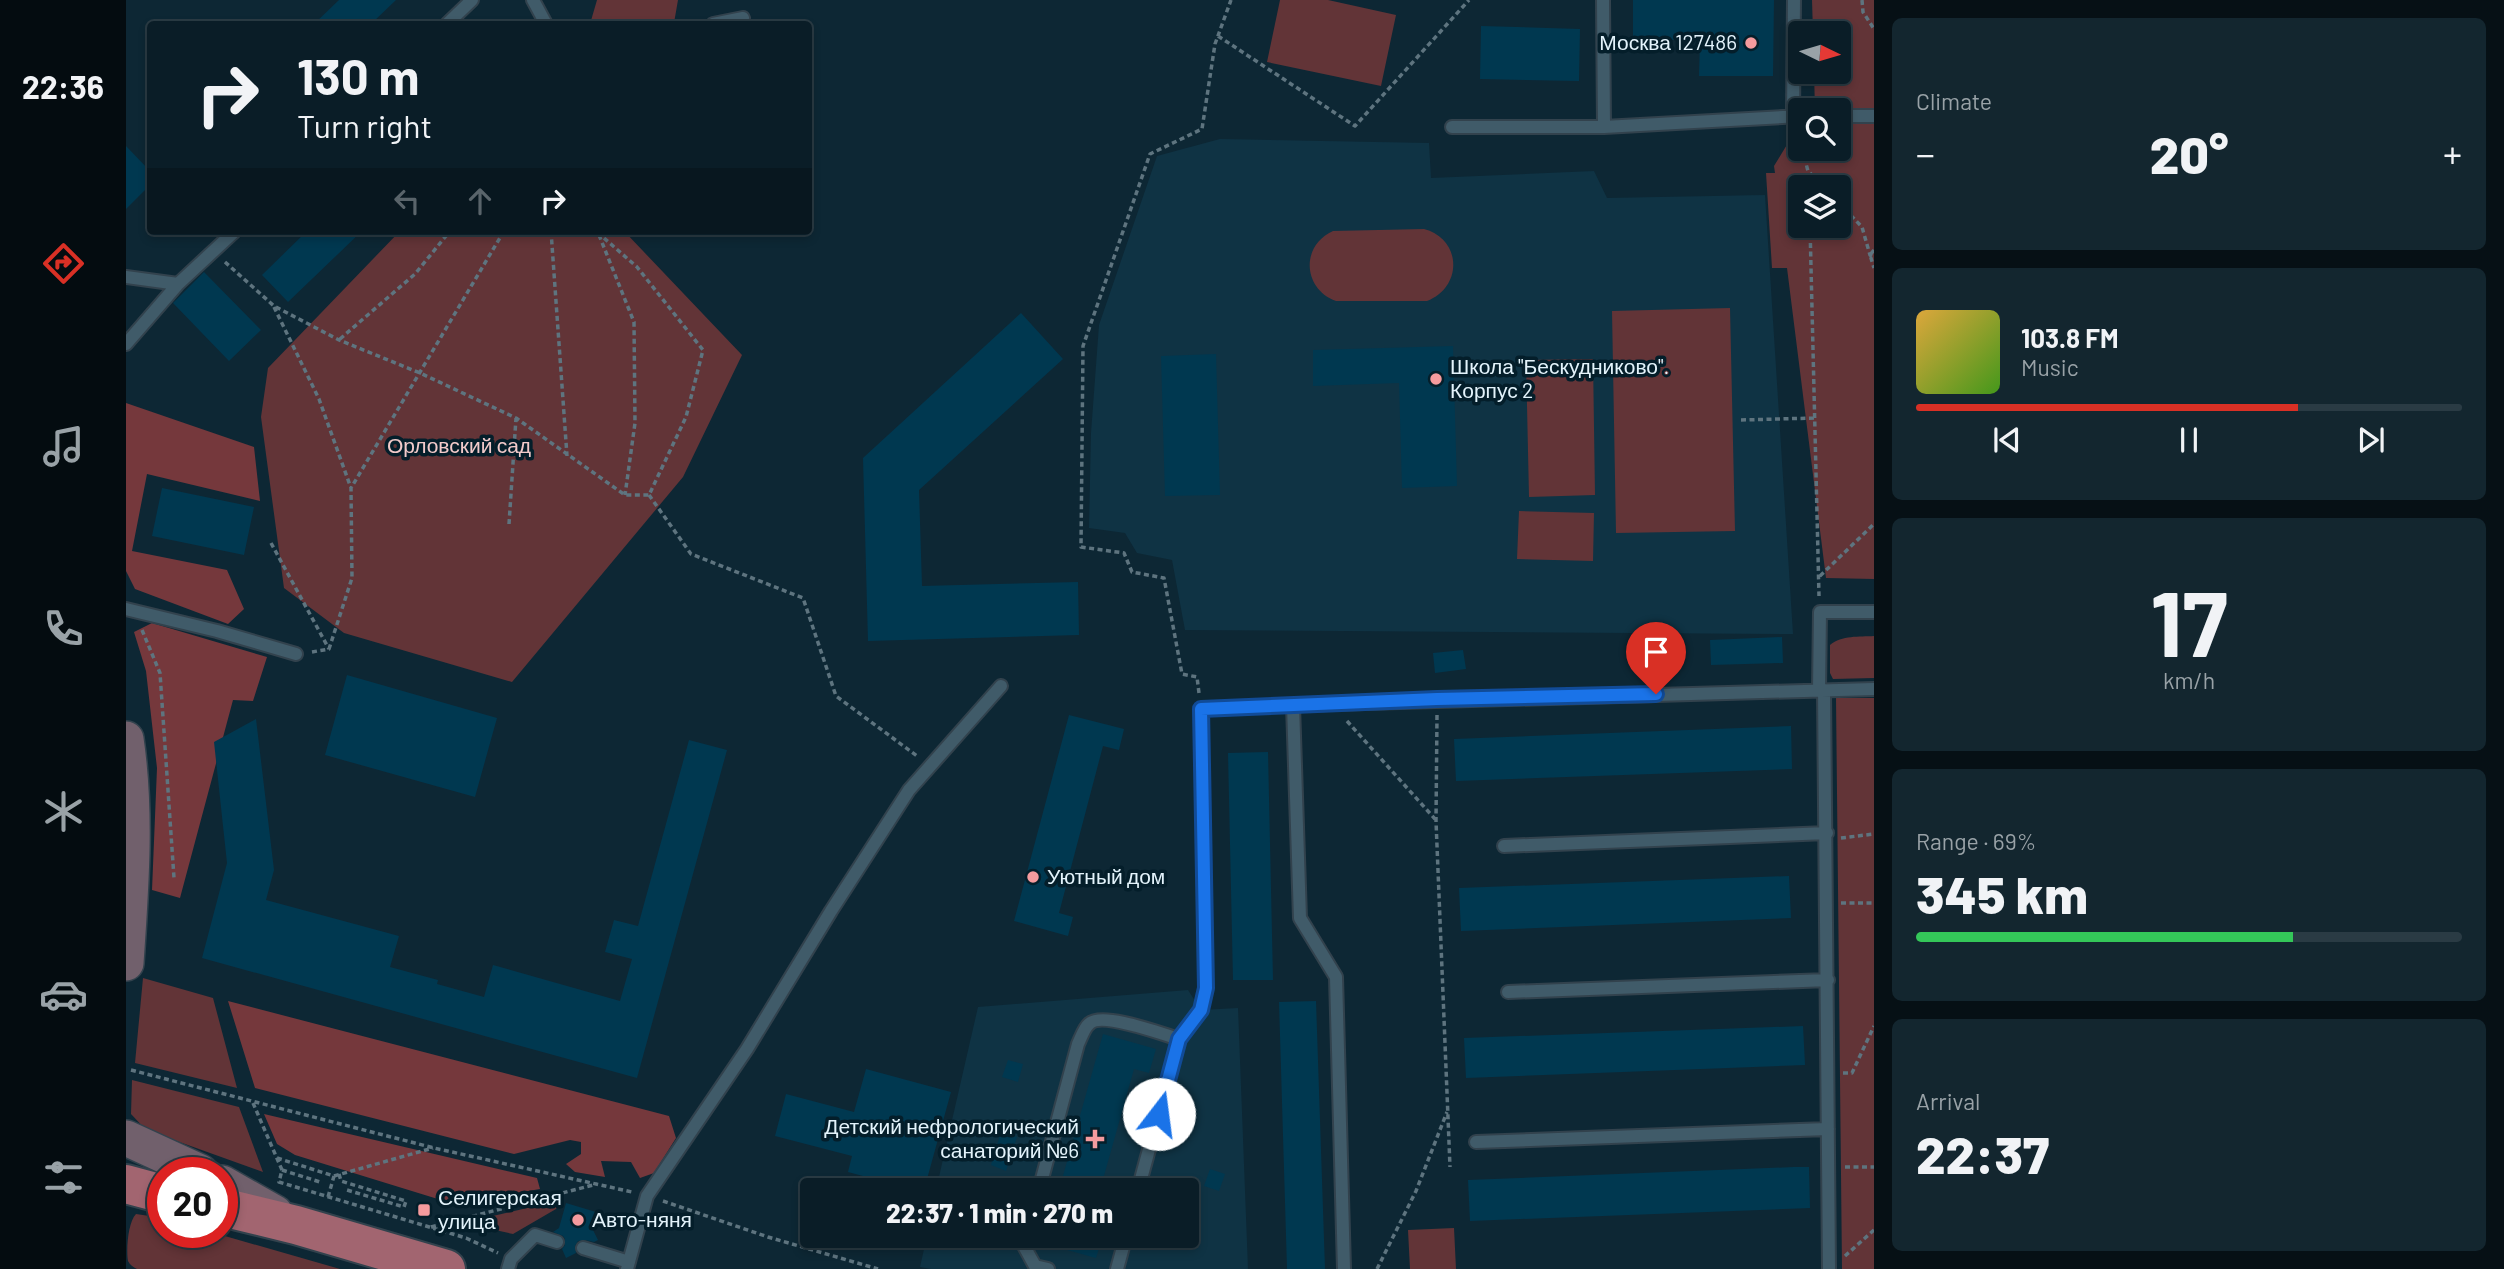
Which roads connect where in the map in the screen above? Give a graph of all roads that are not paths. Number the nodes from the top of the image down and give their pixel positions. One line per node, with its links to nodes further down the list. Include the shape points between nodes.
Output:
1 (472, 0): 6 (lane)
2 (533, 0): 7 (lane)
3 (1603, 0): 14 (lane)
4 (1794, 0): 9 (lane)
5 (743, 18): 8 (lane)
6 (450, 21)
7 (544, 21)
8 (728, 21)
9 (1797, 98)
10 (1851, 116): 11 (lane)
11 (1874, 116)
12 (1788, 117): 14 (lane)
13 (1452, 127): 14 (lane)
14 (1604, 127)
15 (231, 235): 17 (lane)
16 (126, 277): 17 (lane)
17 (178, 284): 18 (lane)
18 (126, 344)
19 (130, 609): 21 (lane)
20 (1874, 612): 24 (lane, via 1820,612)
21 (296, 654)
22 (1001, 686): 49 (lane, via 909,790 747,1049 647,1196)
23 (1874, 689): 24 (lane)
24 (1822, 690): 25 (lane); 27 (lane)
25 (1293, 705): 32 (lane, via 1201,709 1206,988 1201,1010); 54 (lane, via 1300,918 1336,976)
26 (126, 739): 29 (street, via 133,842)
27 (1827, 836): 28 (lane); 30 (lane)
28 (1504, 846)
29 (126, 963)
30 (1828, 980): 31 (lane); 33 (lane)
31 (1508, 992)
32 (1179, 1039): 37 (lane, via 1099,1018 1089,1023 1078,1044); 38 (lane)
33 (1828, 1129): 35 (lane); 50 (lane)
34 (126, 1138): 36 (street)
35 (1476, 1142)
36 (167, 1157)
37 (1042, 1178)
38 (1141, 1178)
39 (126, 1184): 40 (main road)
40 (147, 1190)
41 (238, 1192): 43 (street)
42 (238, 1211): 43 (main road)
43 (296, 1225): 51 (main road)
44 (557, 1242): 48 (lane, via 535,1235)
45 (583, 1248): 49 (lane)
46 (1025, 1248): 52 (lane, via 1035,1266)
47 (1123, 1248): 53 (lane)
48 (509, 1264)
49 (628, 1265)
50 (1834, 1265)
51 (446, 1269)
52 (1048, 1269)
53 (1117, 1269)
54 (1344, 1269)

